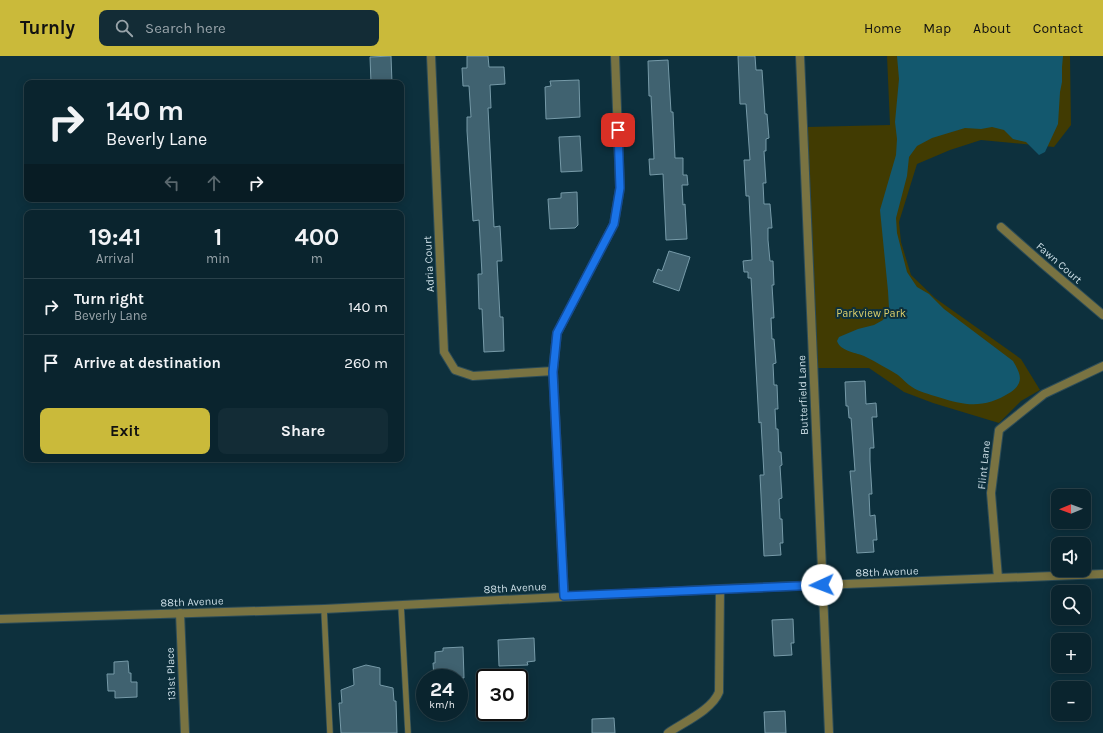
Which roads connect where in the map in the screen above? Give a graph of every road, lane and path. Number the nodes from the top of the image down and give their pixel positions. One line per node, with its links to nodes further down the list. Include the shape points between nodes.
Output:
1 (431, 56): 7 (street, Adria Court, via 444,352 455,370 473,376)
2 (615, 56): 7 (street, via 619,201 614,224 557,333)
3 (800, 56): 10 (street, Butterfield Lane)
4 (1001, 227): 5 (street, Fawn Court)
5 (1103, 315)
6 (1103, 366): 9 (street, Flint Lane, via 1044,394 999,430 991,493)
7 (553, 372): 12 (street)
8 (1103, 574): 9 (street, 88th Avenue)
9 (998, 578): 10 (street, 88th Avenue)
10 (822, 585): 11 (street, 88th Avenue); 21 (street, Butterfield Lane)
11 (720, 589): 12 (street, 88th Avenue); 20 (street, via 720,692 710,706)
12 (564, 596): 13 (street, 88th Avenue)
13 (401, 605): 14 (street, 88th Avenue); 19 (lane)
14 (324, 609): 15 (street, 88th Avenue); 18 (lane)
15 (180, 613): 16 (street, 88th Avenue); 17 (street, 131st Place)
16 (0, 619)
17 (185, 733)
18 (330, 733)
19 (408, 733)
20 (668, 733)
21 (829, 733)

